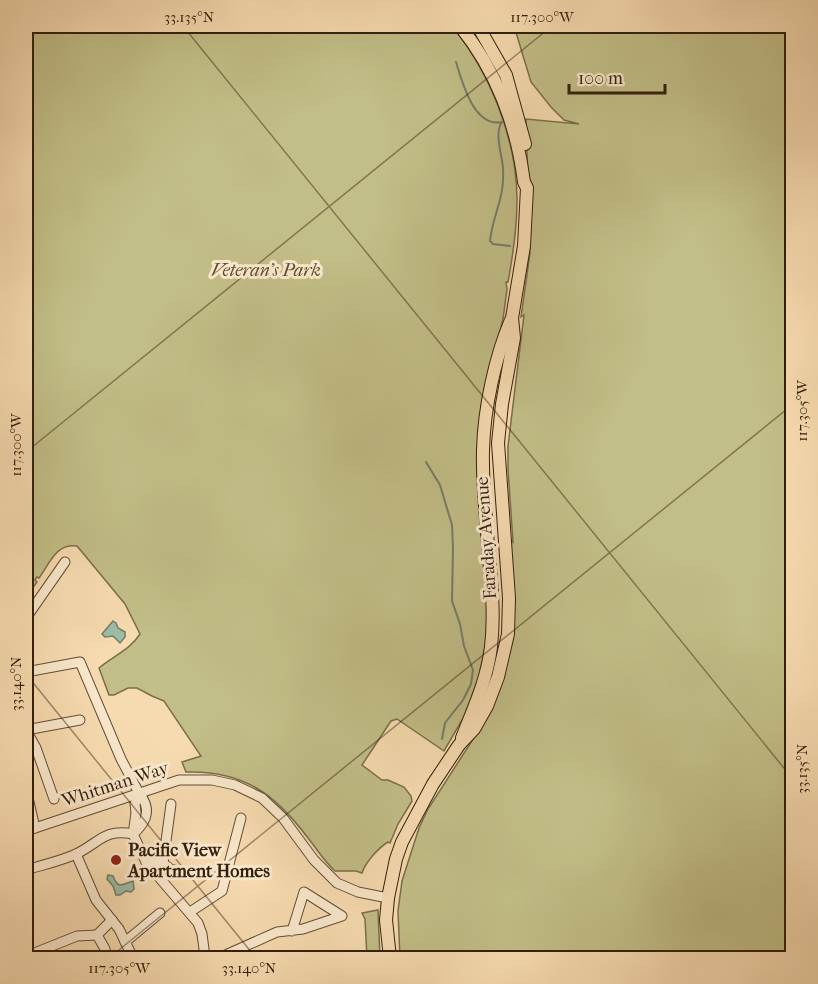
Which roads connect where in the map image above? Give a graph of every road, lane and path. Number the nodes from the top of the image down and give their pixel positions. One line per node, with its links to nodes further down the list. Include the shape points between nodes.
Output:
1 (460, 26): 3 (main road, Faraday Avenue, via 501,93)
2 (478, 26): 3 (main road, Faraday Avenue, via 506,75 515,101 528,159 531,183)
3 (527, 188): 21 (main road, Faraday Avenue, via 514,338 498,443 508,634 487,706 408,828 396,859)
4 (65, 562): 5 (street)
5 (26, 618)
6 (26, 672): 10 (street, via 80,662)
7 (80, 720): 8 (street)
8 (26, 730): 11 (street)
9 (26, 789): 14 (street)
10 (139, 794): 14 (street, Whitman Way); 15 (street, via 145,801 147,816 144,825); 21 (street, Whitman Way, via 190,779 235,785 262,798 274,809 337,883)
11 (54, 799)
12 (171, 804): 18 (street)
13 (242, 818): 22 (street, via 222,891)
14 (30, 829)
15 (133, 834): 16 (street, via 108,834); 17 (street)
16 (76, 854): 19 (street); 24 (street, via 96,900)
17 (146, 861): 18 (street); 22 (street)
18 (163, 863): 20 (street, via 183,872)
19 (26, 870)
20 (208, 874)
21 (388, 898): 32 (main road, Faraday Avenue)
22 (190, 912): 31 (street, via 202,934)
23 (160, 913): 27 (street)
24 (112, 920): 26 (street); 27 (street)
25 (292, 931): 25 (street, via 303,929 342,916 304,892); 31 (street, via 277,932 224,956)
26 (97, 936): 28 (street, via 76,936); 29 (street)
27 (125, 942): 30 (street)
28 (27, 956)
29 (106, 958)
30 (133, 958)
31 (204, 958)
32 (390, 958)

